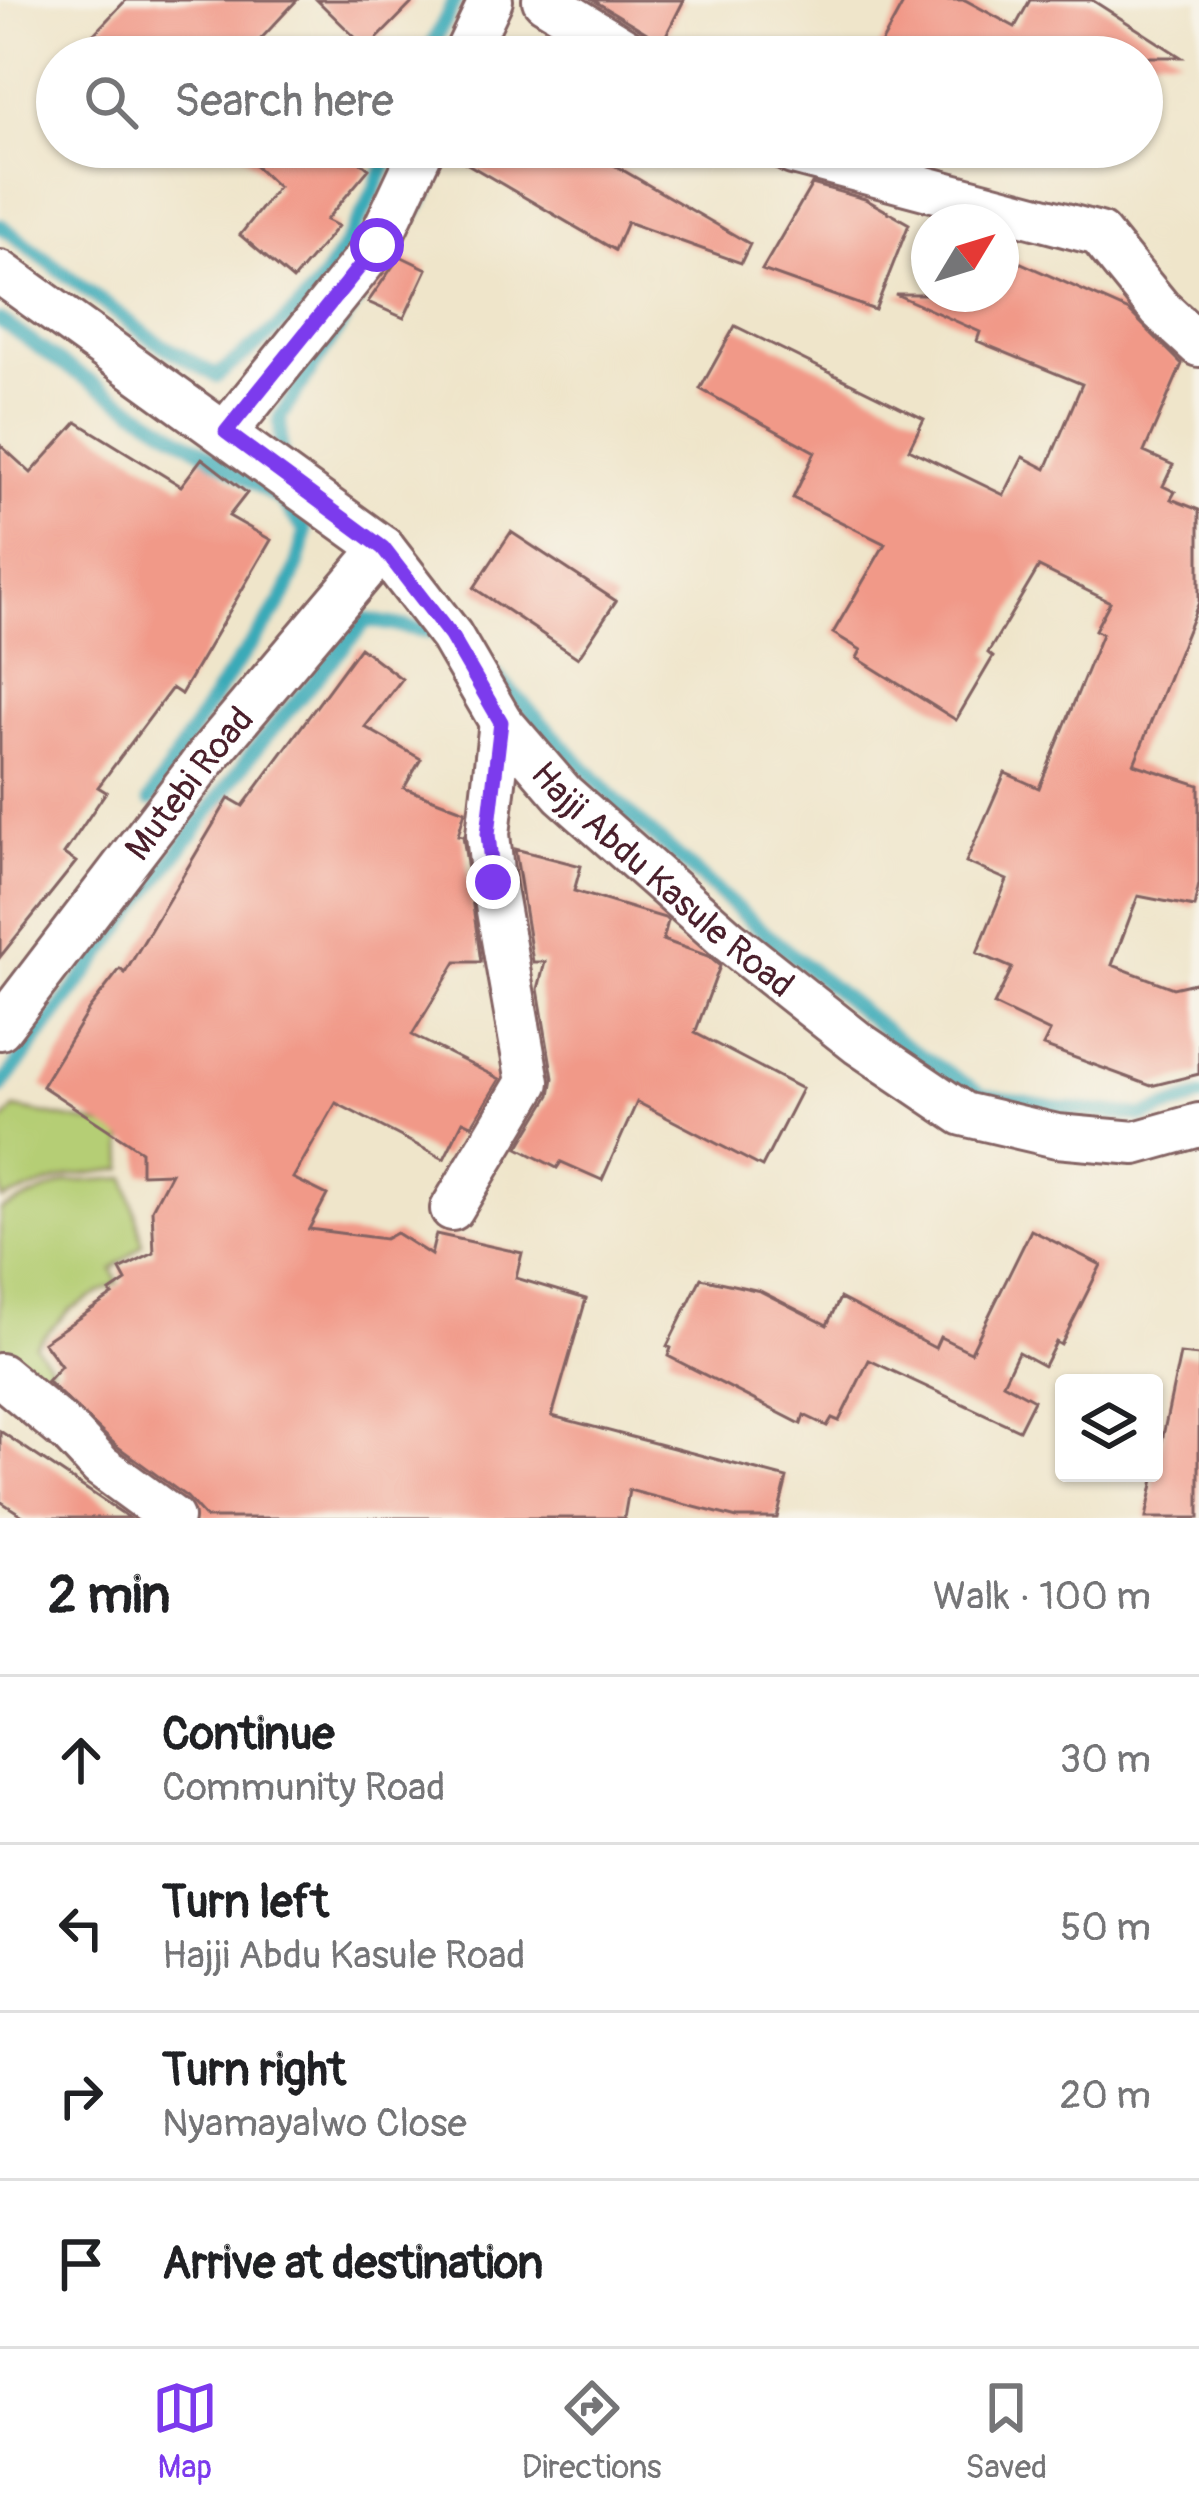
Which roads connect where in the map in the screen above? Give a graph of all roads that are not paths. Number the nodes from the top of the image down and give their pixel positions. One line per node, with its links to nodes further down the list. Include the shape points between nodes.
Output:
1 (490, 0): 3 (street)
2 (544, 0): 4 (street)
3 (474, 36)
4 (603, 36)
5 (413, 168): 9 (street, via 377,245)
6 (850, 168): 8 (street, via 1099,234)
7 (0, 272): 9 (street, Hajji Abdu Kasule Road)
8 (1199, 345)
9 (226, 432): 10 (street, Hajji Abdu Kasule Road)
10 (383, 548): 11 (street, Hajji Abdu Kasule Road, via 451,636); 12 (street, Mutebi Road, via 210,753)
11 (501, 722): 13 (street, Hajji Abdu Kasule Road, via 563,794 728,940 963,1114 1135,1143); 14 (street, via 488,834 529,1082)
12 (0, 1028)
13 (1199, 1125)
14 (452, 1209)
15 (0, 1375): 16 (street)
16 (172, 1518)

